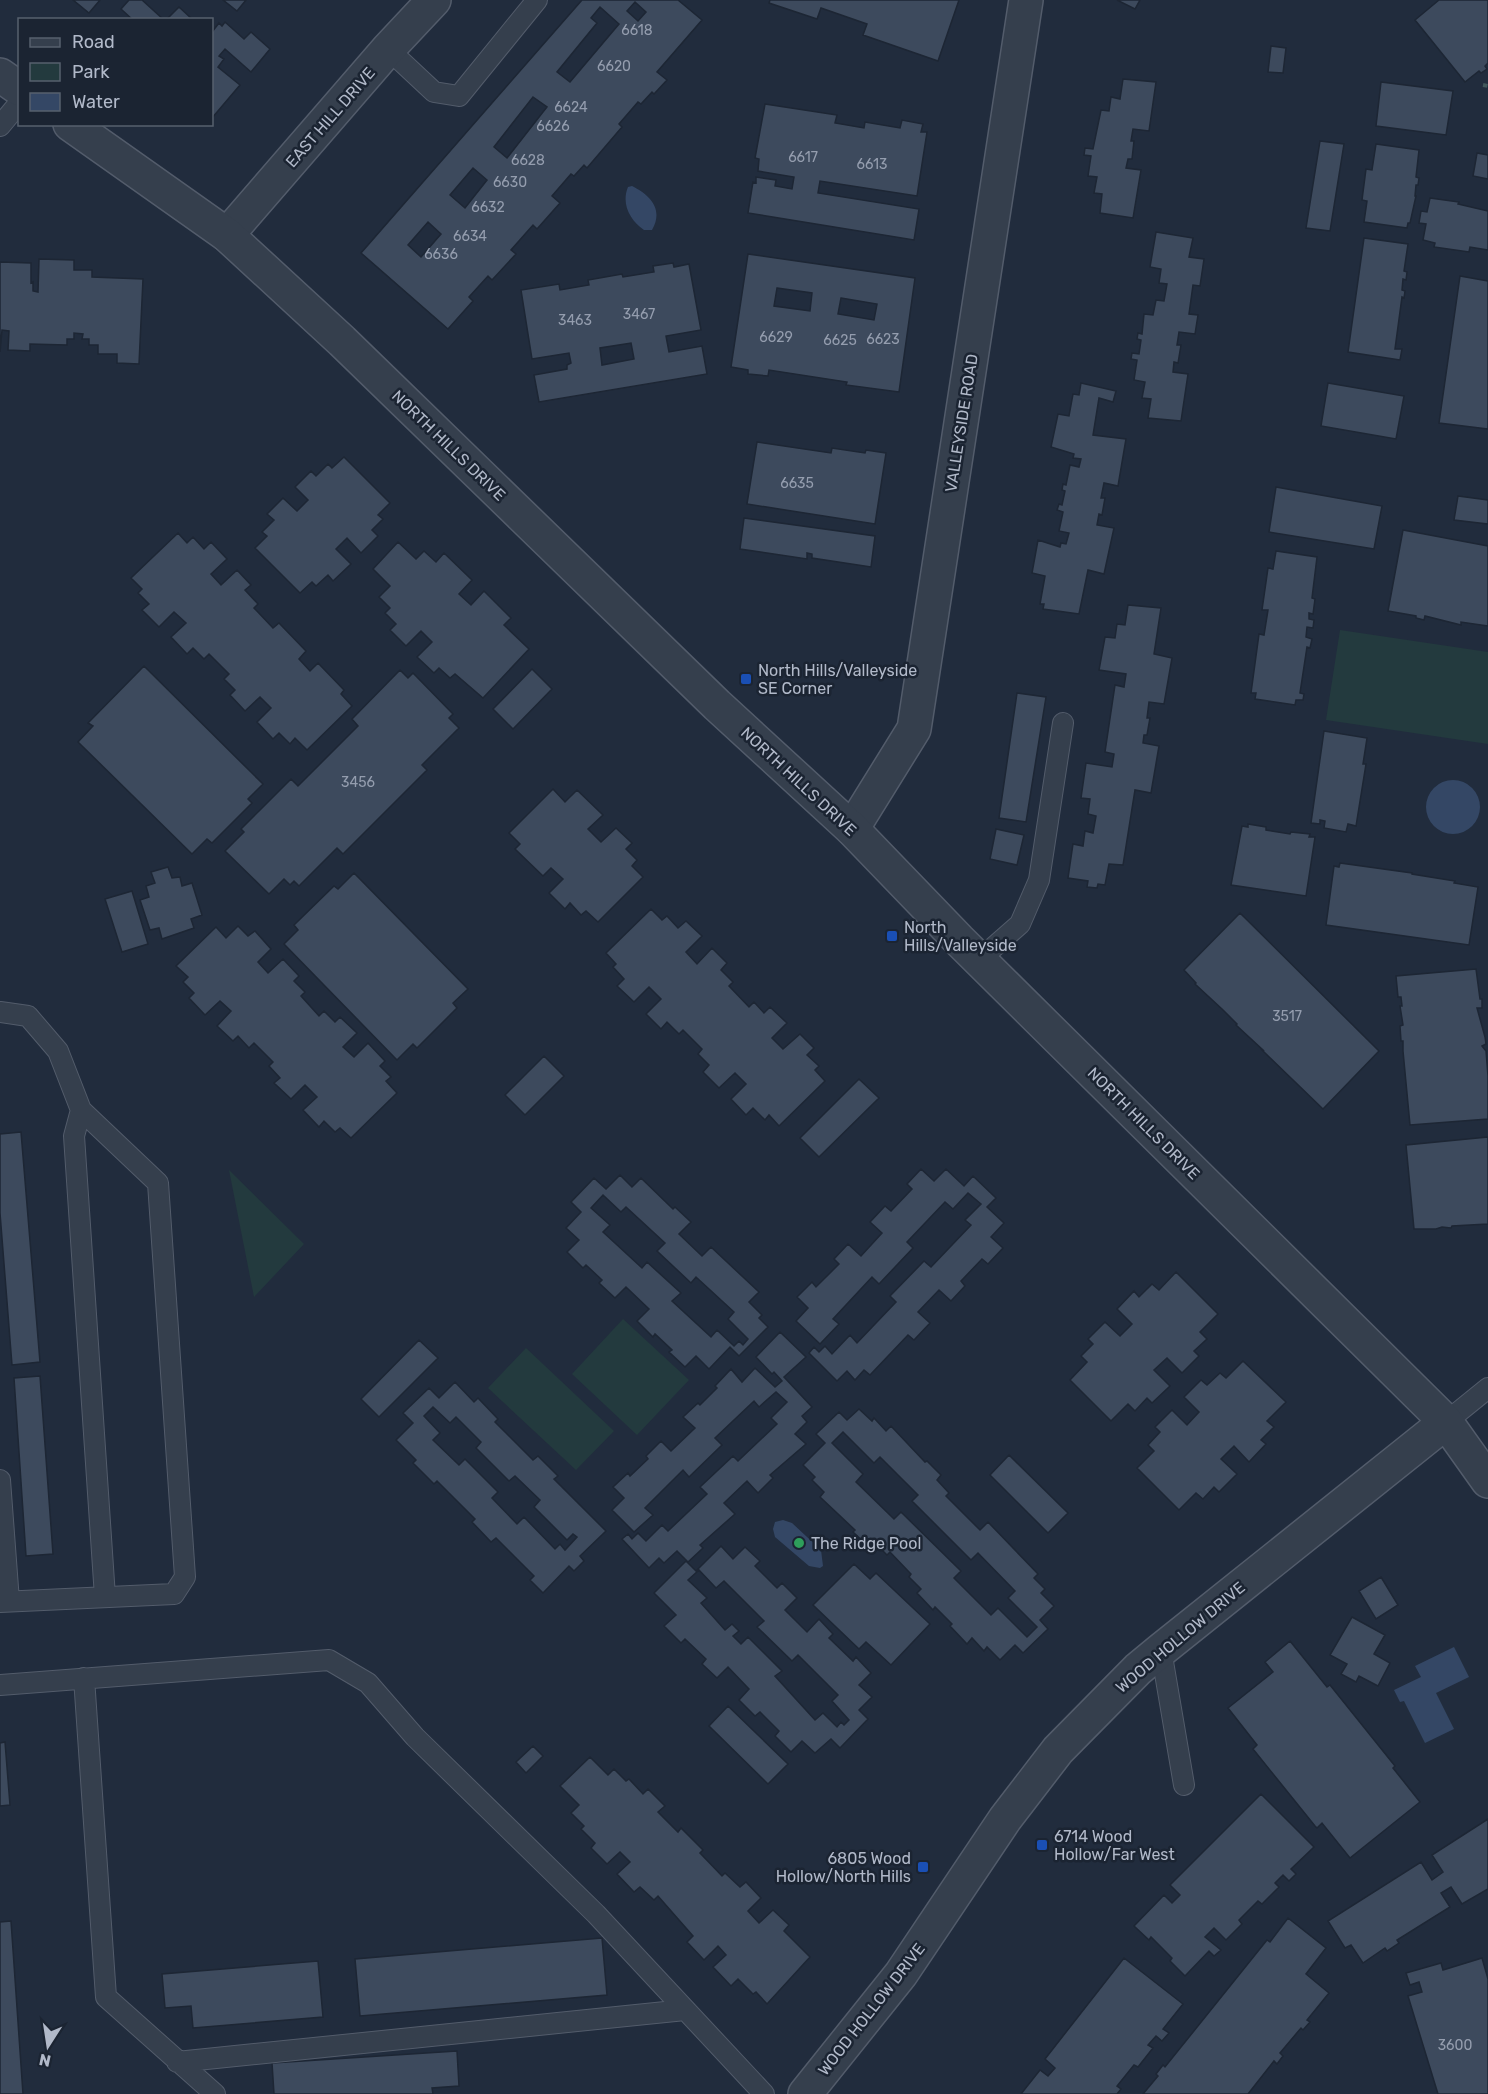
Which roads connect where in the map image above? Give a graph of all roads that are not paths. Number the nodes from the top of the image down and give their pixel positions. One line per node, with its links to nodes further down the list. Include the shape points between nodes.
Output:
1 (434, 0): 4 (street, EAST HILL DRIVE)
2 (537, 0): 4 (lane, via 459,96 434,92)
3 (1026, 0): 12 (street, VALLEYSIDE ROAD, via 914,729)
4 (388, 49): 10 (street, EAST HILL DRIVE)
5 (0, 75): 6 (street)
6 (18, 88)
7 (18, 104): 8 (lane)
8 (0, 126)
9 (73, 126): 10 (street, NORTH HILLS DRIVE)
10 (227, 235): 12 (street, NORTH HILLS DRIVE, via 342,341 717,705)
11 (1063, 723): 13 (lane, via 1039,880 1020,924)
12 (852, 829): 13 (street, NORTH HILLS DRIVE)
13 (979, 960): 17 (street, NORTH HILLS DRIVE)
14 (0, 1012): 15 (lane, via 28,1016 58,1051)
15 (81, 1110): 20 (lane, via 74,1136); 20 (lane, via 158,1183 184,1577 174,1594)
16 (1488, 1388): 17 (lane)
17 (1446, 1422): 19 (street, NORTH HILLS DRIVE); 22 (street, WOOD HOLLOW DRIVE)
18 (0, 1480): 21 (lane)
19 (1488, 1481)
20 (105, 1598): 21 (lane)
21 (4, 1602)
22 (1161, 1650): 25 (lane); 30 (street, WOOD HOLLOW DRIVE, via 1058,1750 1005,1819 901,1974)
23 (84, 1678): 24 (lane); 26 (lane, via 329,1660 368,1683 415,1737 596,1914); 27 (lane, via 106,1997)
24 (0, 1685)
25 (1184, 1785)
26 (685, 2010): 27 (lane); 29 (lane)
27 (177, 2062): 28 (lane)
28 (215, 2094)
29 (764, 2094)
30 (805, 2094)

